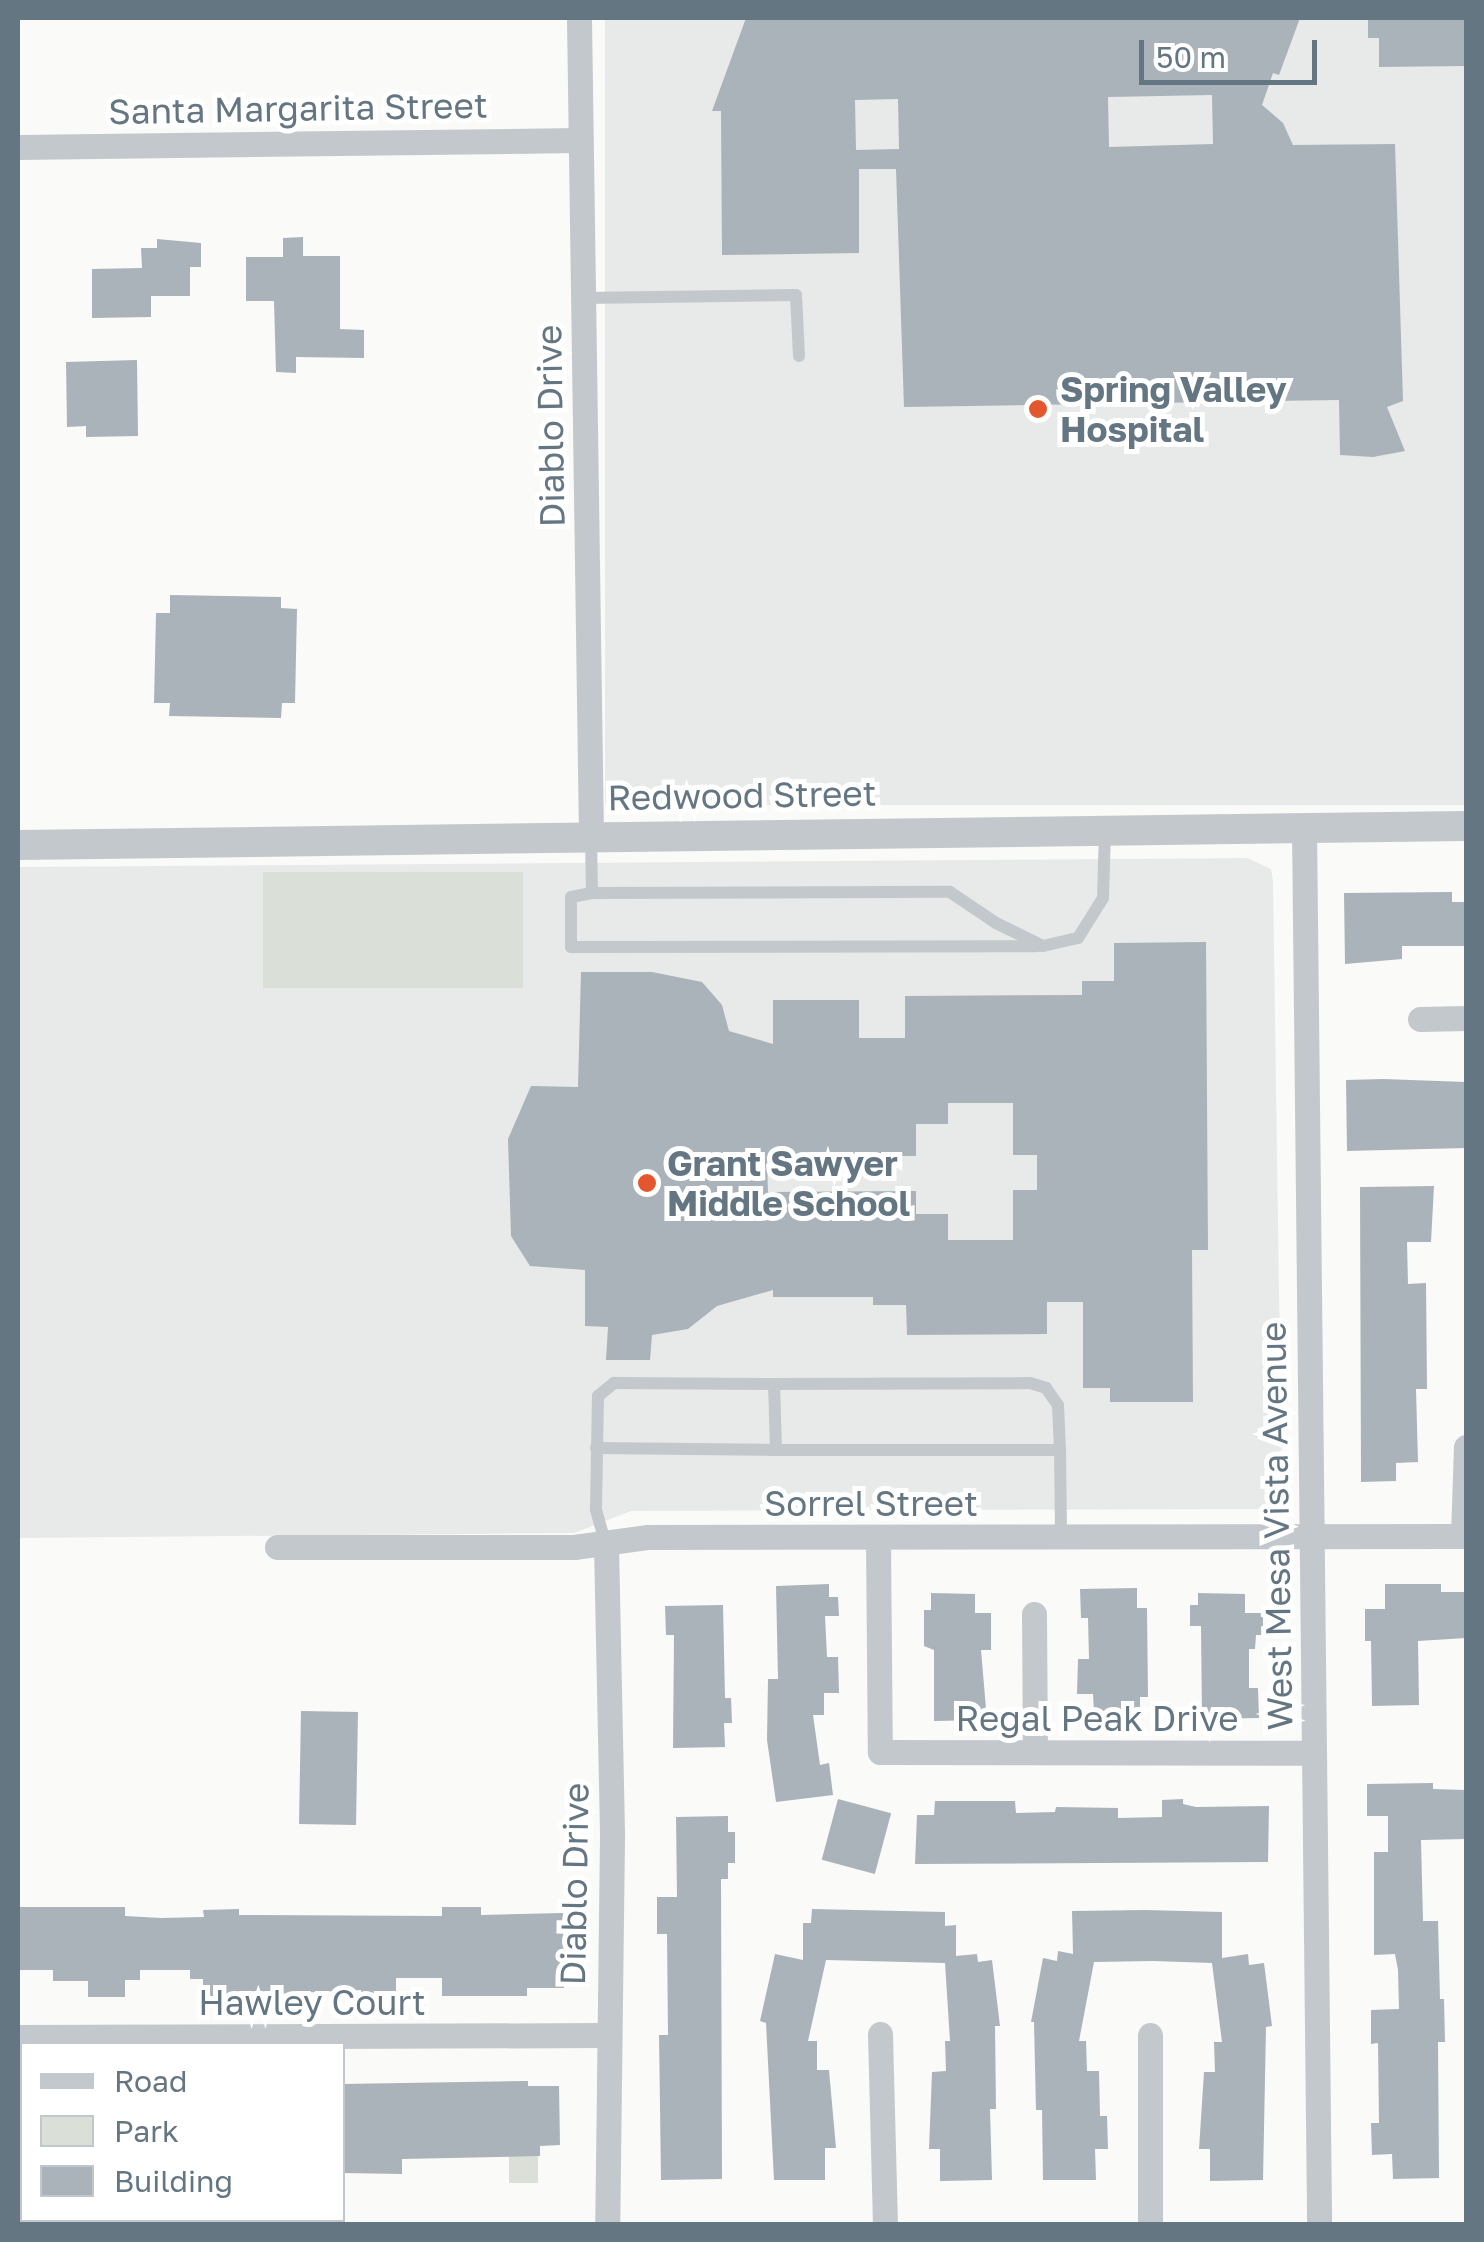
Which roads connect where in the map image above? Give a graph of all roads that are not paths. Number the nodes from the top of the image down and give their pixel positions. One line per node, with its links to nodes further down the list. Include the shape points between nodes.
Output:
1 (578, 18): 2 (street, Diablo Drive)
2 (579, 140): 3 (street, Santa Margarita Street); 4 (street, Diablo Drive)
3 (18, 146)
4 (584, 298): 5 (lane, via 796,295); 9 (street, Diablo Drive)
5 (799, 356)
6 (1466, 826): 7 (street, Redwood Street)
7 (1304, 827): 8 (street, Redwood Street); 23 (street, West Mesa Vista Avenue)
8 (1105, 829): 9 (street, Redwood Street); 12 (lane, via 1102,898 1078,938)
9 (591, 834): 10 (street, Redwood Street); 11 (lane)
10 (18, 845)
11 (592, 893): 12 (lane, via 950,892); 12 (lane, via 571,897 571,947)
12 (1043, 946)
13 (1420, 1018): 14 (street)
14 (1466, 1018)
15 (774, 1384): 17 (lane, via 614,1383 598,1396); 18 (lane); 19 (lane, via 1038,1384 1056,1399)
16 (1466, 1447): 20 (street)
17 (596, 1448): 18 (lane); 24 (lane, via 596,1509)
18 (776, 1450): 19 (lane)
19 (1060, 1450): 22 (lane)
20 (1465, 1536): 23 (street, Sorrel Street)
21 (878, 1538): 22 (street, Sorrel Street); 24 (street, Sorrel Street, via 648,1537); 27 (street, Regal Peak Drive, via 880,1752)
22 (1061, 1538): 23 (street, Sorrel Street)
23 (1311, 1538): 28 (street, West Mesa Vista Avenue)
24 (606, 1545): 25 (street, Sorrel Street); 30 (street, Diablo Drive, via 612,1838)
25 (276, 1548)
26 (1034, 1614): 27 (street)
27 (1035, 1752): 28 (street, Regal Peak Drive)
28 (1313, 1753): 36 (street, West Mesa Vista Avenue)
29 (880, 2034): 34 (street)
30 (607, 2035): 32 (street, Hawley Court); 33 (street, Diablo Drive)
31 (1150, 2035): 35 (street)
32 (18, 2037)
33 (606, 2224)
34 (885, 2224)
35 (1150, 2224)
36 (1318, 2224)

